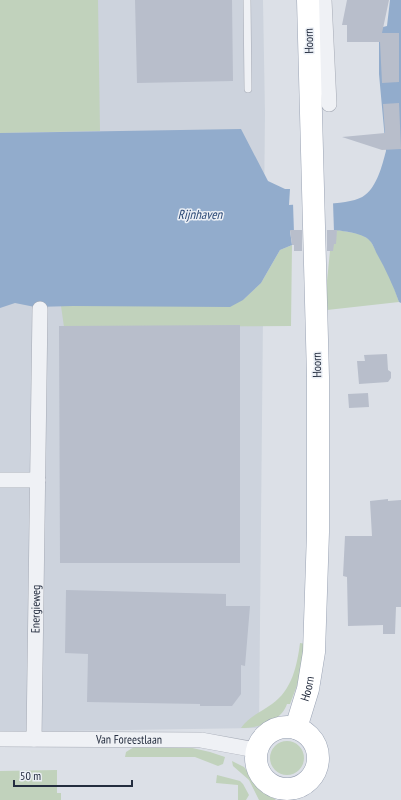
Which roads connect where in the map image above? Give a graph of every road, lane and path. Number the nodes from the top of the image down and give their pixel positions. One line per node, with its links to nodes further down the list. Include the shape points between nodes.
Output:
1 (247, 0): 4 (lane)
2 (308, 0): 9 (main road, Hoorn, via 318,377 318,532 314,644 308,689)
3 (324, 0): 5 (street, Hoorn)
4 (248, 89)
5 (329, 104)
6 (40, 310): 8 (street, Energieweg)
7 (0, 480): 8 (street)
8 (38, 480): 11 (street, Energieweg)
9 (296, 728): 12 (main road, via 283,726 271,730); 13 (main road, via 311,738 318,755 311,778 301,786)
10 (0, 739): 11 (street, Van Foreestlaan)
11 (34, 739): 12 (street, Van Foreestlaan, via 201,740)
12 (256, 750): 13 (main road, via 258,770 265,781)
13 (297, 794)

